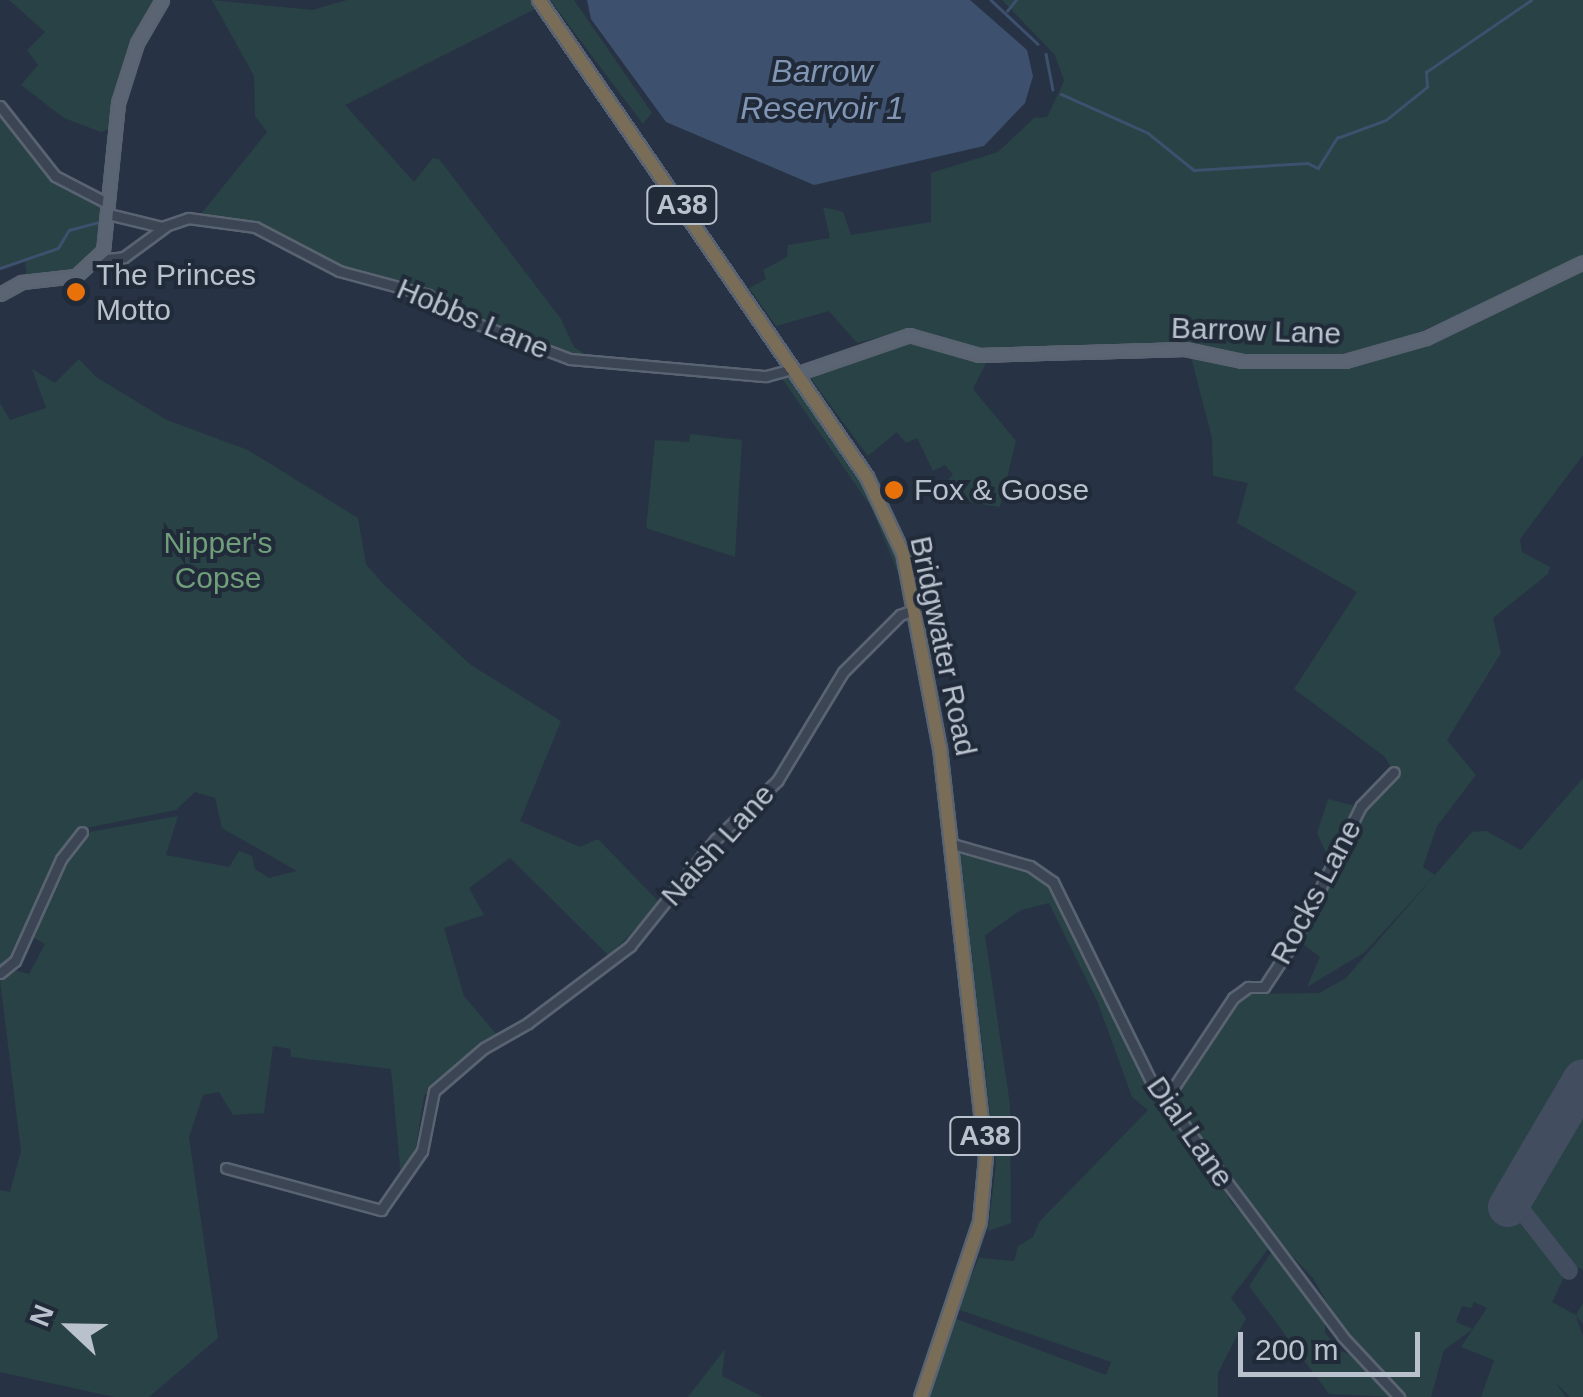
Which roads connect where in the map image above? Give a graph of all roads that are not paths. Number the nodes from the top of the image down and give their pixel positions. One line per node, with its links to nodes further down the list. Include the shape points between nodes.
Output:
1 (162, 0): 4 (main road, via 125,76)
2 (539, 0): 9 (highway, Bridgwater Road / A38)
3 (0, 106): 4 (street, Hobbs Lane, via 55,176)
4 (106, 208): 5 (street, Hobbs Lane); 6 (main road, via 107,239)
5 (165, 227): 6 (street, via 117,261); 9 (street, Hobbs Lane, via 188,218 255,226 339,271 428,295 454,314 570,359 766,376)
6 (97, 260): 8 (main road, via 69,279 20,282)
7 (1583, 262): 9 (main road, Barrow Lane, via 1426,338 1345,361 1242,361 1185,349 1120,356 979,355 909,335)
8 (0, 294)
9 (795, 372): 10 (highway, Bridgwater Road / A38, via 884,508)
10 (916, 609): 13 (highway, Bridgwater Road / A38); 16 (street, Naish Lane, via 900,614 844,672 777,780 715,840 630,946 528,1024 484,1048 429,1098 422,1151 381,1210)
11 (1394, 772): 15 (street, Rocks Lane, via 1361,806 1296,940 1264,986 1248,986 1233,998)
12 (82, 832): 14 (street, via 61,859 14,961)
13 (949, 843): 15 (street, Dial Lane, via 1030,866 1053,882); 17 (highway, Bridgwater Road / A38, via 986,1157 980,1222)
14 (0, 974)
15 (1166, 1099): 18 (street, Dial Lane, via 1343,1337)
16 (226, 1168)
17 (920, 1397)
18 (1399, 1397)

